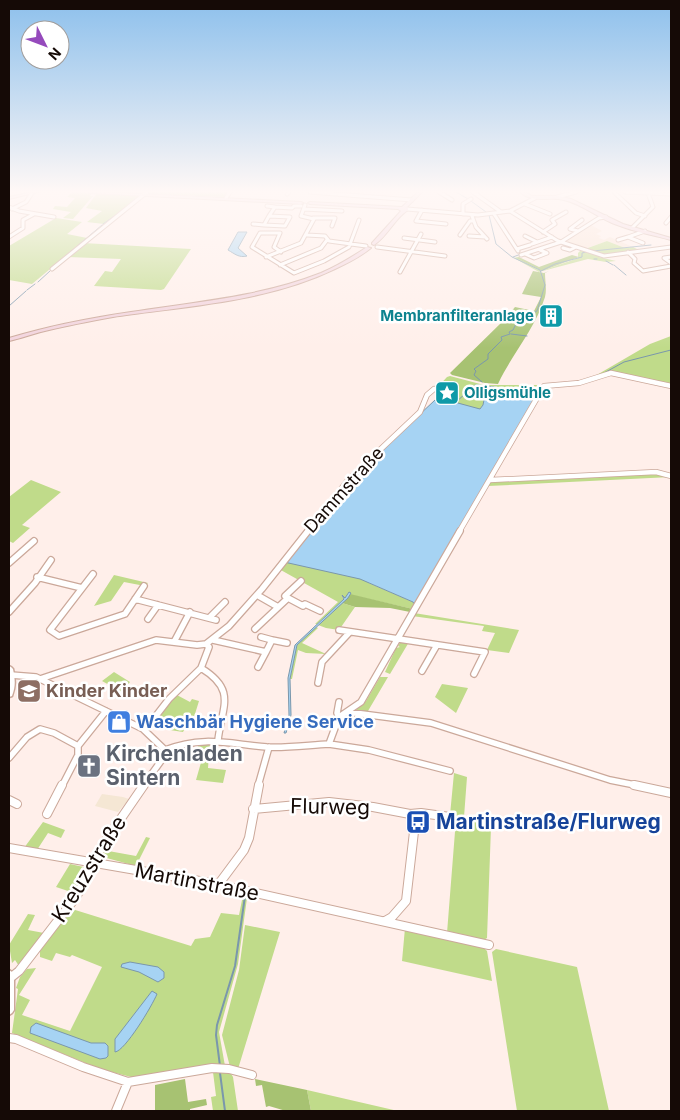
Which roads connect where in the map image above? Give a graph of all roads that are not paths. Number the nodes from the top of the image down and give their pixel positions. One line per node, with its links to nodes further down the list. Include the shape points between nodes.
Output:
1 (81, 244): 29 (street)
2 (253, 244): 24 (street, via 252,247)
3 (275, 244): 20 (street, via 274,247)
4 (299, 244): 20 (street)
5 (323, 244): 27 (street)
6 (352, 244): 27 (street, via 336,255 294,273)
7 (353, 244): 14 (street)
8 (417, 244): 19 (street)
9 (513, 244): 10 (street, via 517,250)
10 (530, 244)
11 (554, 244): 18 (street)
12 (568, 244): 15 (street)
13 (376, 245): 14 (main road); 19 (street)
14 (368, 247): 31 (main road, via 317,275 266,291 77,322)
15 (576, 247): 17 (street, via 570,250); 21 (street, via 604,256)
16 (671, 247): 21 (street)
17 (562, 248)
18 (540, 249): 22 (street); 22 (street, via 548,253 534,258)
19 (413, 251): 25 (street); 30 (street)
20 (281, 252): 24 (street)
21 (628, 252): 28 (street, via 643,270)
22 (525, 254): 23 (street)
23 (521, 255)
24 (266, 256): 27 (street)
25 (445, 256)
26 (671, 257): 28 (street, via 664,258)
27 (280, 265)
28 (671, 265)
29 (52, 269)
30 (400, 272)
31 (9, 340)
32 (671, 386): 35 (street, via 611,373 579,383 543,387)
33 (434, 388): 44 (street, Dammstraße, via 427,395 420,412 345,483)
34 (671, 476): 35 (street, via 656,472)
35 (490, 480): 58 (street)
36 (34, 541): 38 (street)
37 (51, 560): 40 (street)
38 (9, 563)
39 (93, 574): 43 (street)
40 (40, 578): 43 (street); 51 (street)
41 (301, 581): 45 (street, via 284,596)
42 (144, 586): 46 (street)
43 (82, 588): 46 (street, via 50,630 58,636 125,614)
44 (257, 595): 49 (street); 59 (street, Dammstraße)
45 (288, 598): 49 (street); 50 (street)
46 (135, 599): 48 (street)
47 (225, 602): 52 (street, via 213,619)
48 (158, 605): 52 (street); 53 (street)
49 (278, 607): 54 (street)
50 (320, 611)
51 (9, 612)
52 (190, 612): 61 (street)
53 (148, 619)
54 (255, 629)
55 (339, 630): 56 (street)
56 (349, 633): 58 (street); 72 (street, via 322,662)
57 (261, 637): 60 (street)
58 (397, 639): 64 (street); 76 (street, via 361,702)
59 (213, 640): 63 (street, Dammstraße); 65 (street)
60 (272, 640): 62 (street); 65 (street)
61 (174, 642): 63 (street); 71 (street, via 156,640)
62 (287, 643)
63 (206, 644): 67 (street, via 208,653)
64 (437, 645): 68 (street); 70 (street, via 485,652)
65 (266, 652): 66 (street)
66 (258, 667)
67 (201, 668): 78 (street, via 168,698); 79 (street, via 222,684 226,704)
68 (422, 671)
69 (10, 672): 71 (street); 73 (street)
70 (474, 674)
71 (40, 679): 75 (street)
72 (318, 683)
73 (9, 694)
74 (339, 702): 77 (street)
75 (106, 711): 78 (street); 81 (street)
76 (346, 712): 77 (street); 86 (street, via 431,724 618,782)
77 (339, 717): 80 (street)
78 (145, 730): 83 (street)
79 (218, 740): 82 (street); 83 (street, via 180,744)
80 (329, 744): 82 (street); 85 (street, via 369,750)
81 (78, 746): 84 (street, via 48,729 41,729 28,735); 91 (street, via 78,755)
82 (269, 747): 89 (street)
83 (165, 750): 94 (street, Kreuzstraße, via 161,761 98,852)
84 (9, 758)
85 (450, 771)
86 (671, 793)
87 (9, 800): 88 (street)
88 (17, 804)
89 (253, 809): 90 (street, Flurweg, via 329,802); 95 (street, via 247,844)
90 (408, 813): 92 (street, Flurweg); 96 (street, via 415,823 407,896)
91 (47, 814)
92 (450, 817)
93 (9, 848): 94 (street, Martinstraße, via 46,857)
94 (96, 863): 95 (street, Martinstraße); 98 (street, Kreuzstraße, via 74,899 19,972)
95 (218, 885): 96 (street, Martinstraße)
96 (388, 922): 97 (street, Martinstraße)
97 (489, 945)
98 (9, 977): 99 (street)
99 (9, 1010)
100 (9, 1038): 102 (street)
101 (252, 1075): 102 (street, via 212,1068)
102 (128, 1082): 103 (street)
103 (116, 1111)

